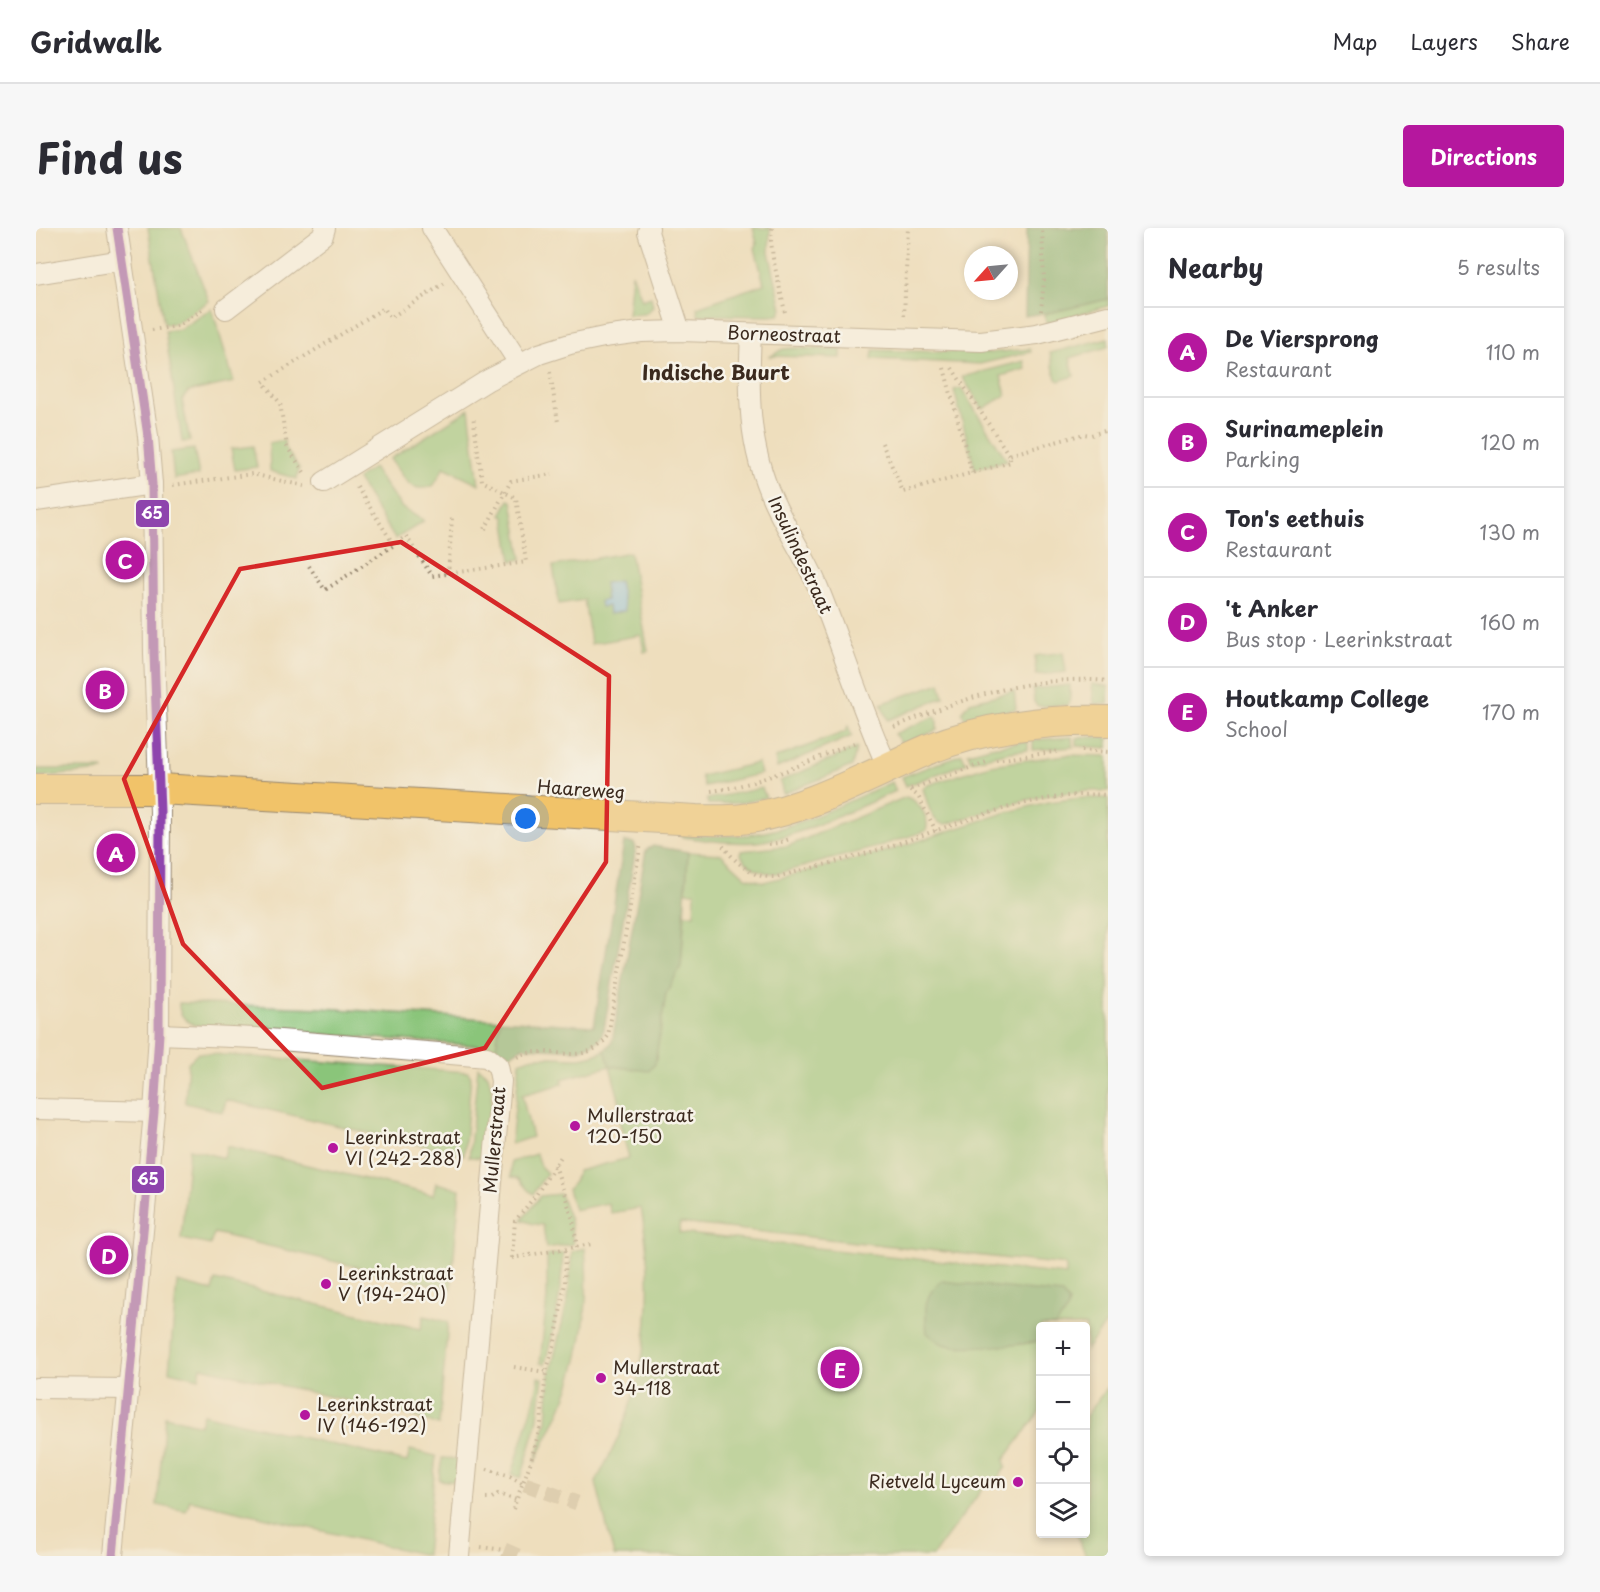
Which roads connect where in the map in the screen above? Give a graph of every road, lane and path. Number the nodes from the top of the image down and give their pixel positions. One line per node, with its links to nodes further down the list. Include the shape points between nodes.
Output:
1 (117, 228): 8 (street)
2 (325, 228): 11 (street, via 323,235)
3 (432, 228): 9 (street)
4 (649, 228): 14 (street)
5 (772, 228): 18 (path, via 773,258 786,308)
6 (908, 228): 12 (path)
7 (1042, 228): 17 (path, via 1044,281)
8 (122, 260): 10 (street); 15 (street)
9 (462, 273): 20 (street); 32 (path, via 390,318 384,308 263,382 280,403 287,447)
10 (36, 274)
11 (230, 306): 15 (path, via 211,304 178,326)
12 (904, 316)
13 (1108, 316): 17 (street, Borneostraat)
14 (680, 331): 16 (street, Borneostraat); 19 (street, Borneostraat, via 604,336)
15 (133, 333): 31 (street)
16 (751, 334): 18 (street, Borneostraat); 42 (street, Insulindestraat, via 750,421 754,448 773,500 816,584)
17 (1037, 334): 18 (street, Borneostraat, via 981,341)
18 (785, 335)
19 (547, 351): 20 (street, Borneostraat); 24 (path)
20 (519, 363): 23 (street, Borneostraat)
21 (944, 368): 29 (path)
22 (952, 368): 27 (path)
23 (469, 392): 28 (street, Borneostraat); 33 (path, via 482,481)
24 (558, 422)
25 (1108, 430): 27 (path)
26 (882, 443): 29 (path, via 903,492)
27 (1009, 455): 29 (path, via 1011,462)
28 (346, 468): 32 (street, Borneostraat); 37 (path)
29 (972, 473)
30 (552, 474): 33 (path, via 511,481)
31 (152, 484): 32 (path, via 174,485 252,474); 34 (street); 45 (street)
32 (320, 485)
33 (505, 493): 36 (path); 39 (path, via 516,498 526,562)
34 (36, 501)
35 (452, 518): 39 (path)
36 (485, 529)
37 (394, 545): 38 (path, via 325,590); 39 (path, via 406,536 432,576)
38 (309, 566)
39 (448, 574)
40 (1108, 681): 42 (path, via 1079,679 1012,687 960,700)
41 (1108, 721): 43 (main road, Haareweg, via 1057,722 992,732 930,749)
42 (873, 735): 43 (street, Insulindestraat); 47 (path, via 767,777)
43 (888, 768): 45 (main road, Haareweg, via 778,811 719,820)
44 (36, 789): 45 (main road, Haareweg)
45 (160, 789): 52 (street)
46 (910, 790): 49 (path, via 918,795)
47 (702, 792)
48 (1108, 795): 49 (path, via 1043,800)
49 (936, 831): 51 (path, via 777,877 761,876 746,868)
50 (641, 836): 53 (path, via 608,1036 601,1046 581,1054 526,1052)
51 (722, 845)
52 (159, 1034): 53 (street, Mullerstraat, via 487,1057); 55 (street)
53 (498, 1066): 67 (street, Mullerstraat, via 501,1081)
54 (36, 1109): 55 (street)
55 (154, 1112): 66 (street)
56 (561, 1155): 57 (path)
57 (555, 1165): 59 (path); 61 (path, via 515,1221)
58 (592, 1244): 59 (path)
59 (577, 1246): 60 (path)
60 (566, 1248): 61 (path); 64 (path, via 562,1302)
61 (512, 1258): 62 (path)
62 (503, 1259)
63 (514, 1367): 64 (path)
64 (546, 1372): 68 (path, via 541,1424)
65 (36, 1388): 66 (street)
66 (129, 1389): 74 (street)
67 (467, 1459): 68 (path); 75 (street, Mullerstraat)
68 (524, 1483): 70 (path)
69 (502, 1495): 70 (path)
70 (517, 1500): 71 (path)
71 (513, 1509)
72 (486, 1547): 73 (path)
73 (504, 1550)
74 (113, 1556)
75 (459, 1556)

